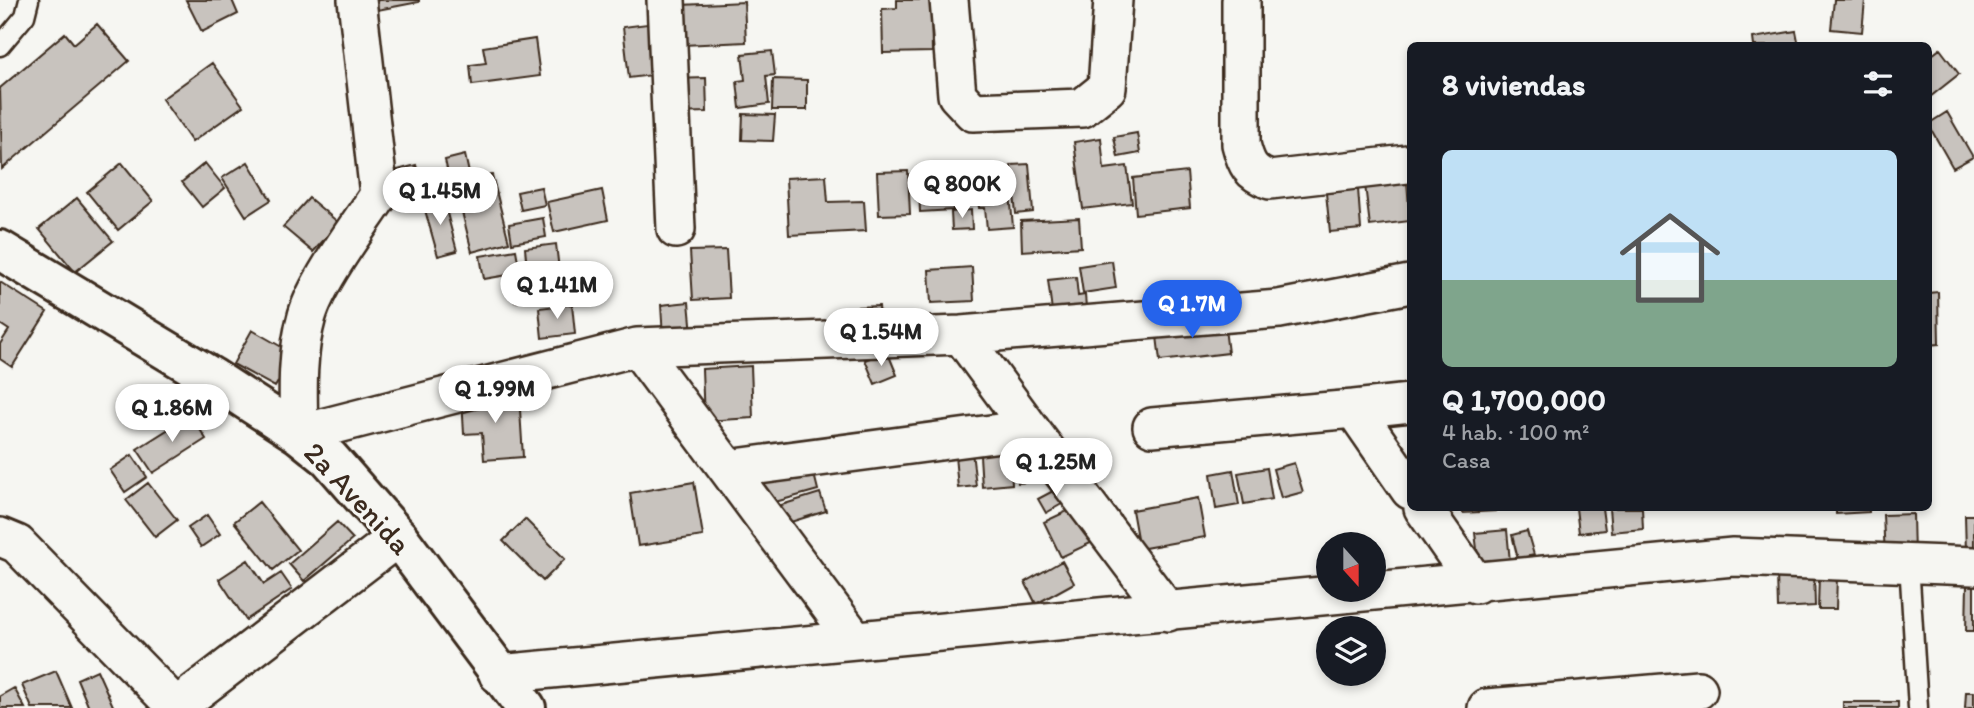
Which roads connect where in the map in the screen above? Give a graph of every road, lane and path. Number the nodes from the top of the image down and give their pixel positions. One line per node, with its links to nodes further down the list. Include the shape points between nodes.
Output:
1 (29, 0): 7 (lane, via 25,16)
2 (357, 0): 18 (street, via 379,195 308,314 297,372)
3 (666, 0): 9 (street)
4 (949, 0): 5 (street, via 957,96 973,112 1082,108 1092,101 1107,88)
5 (1113, 0)
6 (1241, 0): 8 (street, via 1241,144 1253,174 1269,180)
7 (0, 46)
8 (1407, 164)
9 (676, 229)
10 (0, 250): 18 (street, 2a Avenida)
11 (1407, 285): 12 (street, via 1279,309)
12 (961, 335): 13 (street); 17 (street)
13 (636, 347): 18 (street); 19 (street)
14 (1407, 403): 15 (street)
15 (1354, 409): 16 (street); 20 (street)
16 (1152, 427)
17 (1030, 429): 19 (street); 27 (street)
18 (299, 434): 23 (street, 2a Avenida, via 329,458)
19 (728, 469): 28 (street)
20 (1407, 486)
21 (1425, 511): 26 (street)
22 (0, 537): 31 (street, via 17,544)
23 (398, 537): 29 (street, 2a Avenida); 31 (street)
24 (1909, 563): 25 (street); 26 (street, via 1733,557); 34 (lane)
25 (1974, 566)
26 (1476, 583): 27 (street)
27 (1168, 612): 28 (street)
28 (855, 640): 29 (street)
29 (498, 674): 32 (street, 2a Avenida)
30 (1698, 690): 33 (street)
31 (176, 708)
32 (526, 708)
33 (1487, 708)
34 (1918, 708)

